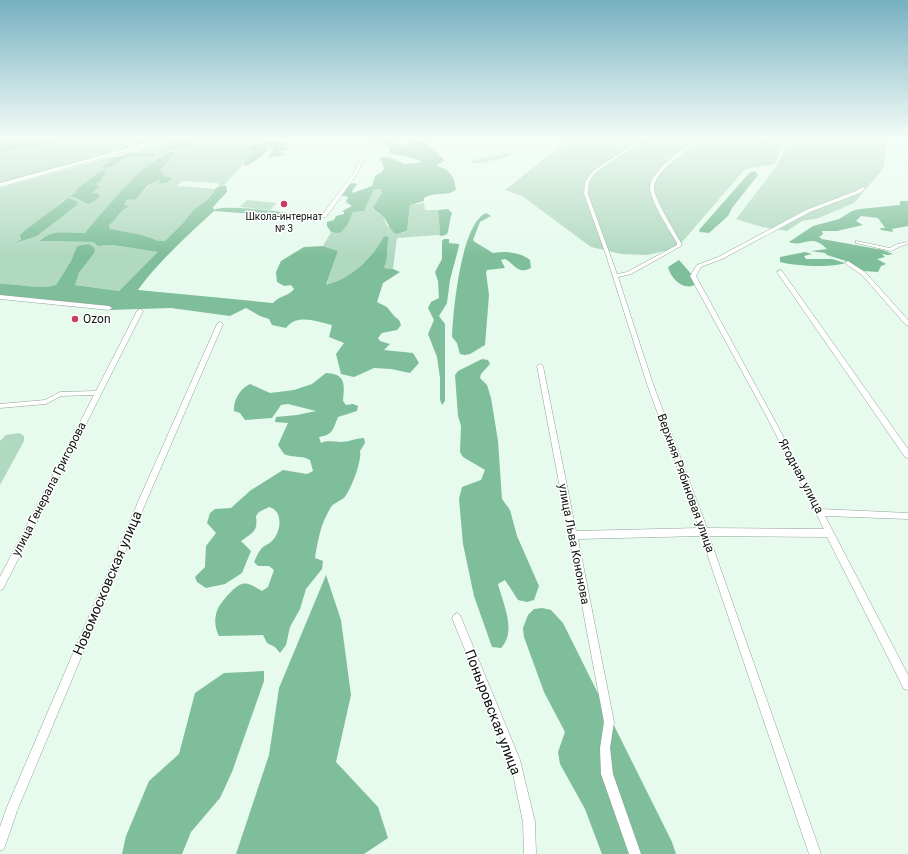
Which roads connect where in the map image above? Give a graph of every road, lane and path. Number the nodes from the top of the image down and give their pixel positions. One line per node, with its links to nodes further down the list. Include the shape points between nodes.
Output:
1 (29, 177): 5 (main road)
2 (353, 177): 7 (street)
3 (590, 177): 12 (street, Верхняя Рябиновая улица, via 585,186)
4 (655, 177): 12 (street, via 652,182 653,192 679,246 629,273)
5 (0, 185)
6 (864, 188): 22 (street, Ягодная улица, via 808,211 720,258 699,266 693,276)
7 (324, 216)
8 (858, 242): 9 (street, via 891,250)
9 (908, 243)
10 (848, 263): 17 (street, via 864,274)
11 (780, 272): 21 (street)
12 (615, 276): 24 (street, Верхняя Рябиновая улица, via 650,384)
13 (0, 297): 14 (street)
14 (109, 308)
15 (140, 311): 19 (street, улица Генерала Григорова)
16 (220, 324): 30 (street, Новомосковская улица, via 14,804)
17 (908, 324)
18 (540, 366): 26 (street, улица Льва Кононова)
19 (99, 393): 20 (street, via 60,394 46,402); 27 (street, улица Генерала Григорова)
20 (0, 406)
21 (908, 455)
22 (820, 512): 23 (street); 25 (street, Ягодная улица)
23 (908, 516)
24 (704, 532): 25 (street); 26 (street); 33 (street, Верхняя Рябиновая улица)
25 (830, 533): 29 (street, Ягодная улица)
26 (572, 535): 32 (street, улица Льва Кононова, via 609,722 605,748 607,774)
27 (0, 586)
28 (457, 618): 31 (street, Поныровская улица, via 515,760 529,822)
29 (908, 685)
30 (0, 845)
31 (530, 854)
32 (635, 854)
33 (815, 854)

